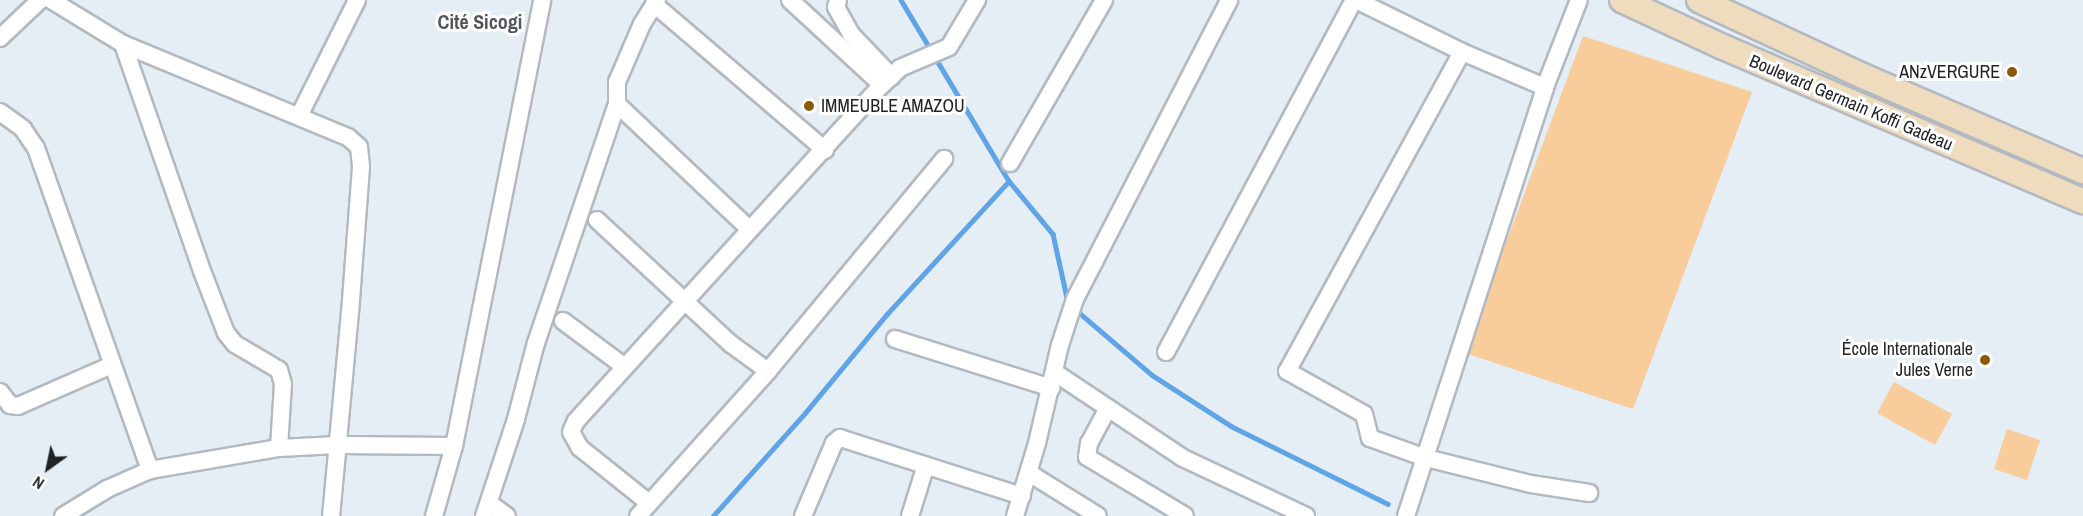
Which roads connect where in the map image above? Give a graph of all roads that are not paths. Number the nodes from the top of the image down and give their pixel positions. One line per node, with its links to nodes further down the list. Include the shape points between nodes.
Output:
1 (40, 0): 15 (street)
2 (51, 0): 16 (street)
3 (542, 0): 41 (street)
4 (790, 0): 18 (street)
5 (838, 0): 18 (street, via 836,7 851,33)
6 (977, 0): 18 (street, via 949,47)
7 (1104, 0): 25 (street)
8 (1229, 0): 37 (street, via 1075,299)
9 (1355, 0): 17 (street); 33 (street)
10 (1578, 0): 19 (street)
11 (1622, 0): 27 (main road, Boulevard Germain Koffi Gadeau)
12 (1699, 0): 26 (main road, Boulevard Germain Koffi Gadeau)
13 (355, 1): 22 (street)
14 (655, 2): 20 (street, via 617,82); 23 (street)
15 (0, 38)
16 (123, 44): 22 (street); 42 (street, via 226,333 235,344 279,370 283,384)
17 (1462, 52): 19 (street); 43 (street, via 1287,371 1364,414 1370,438)
18 (891, 76): 23 (street)
19 (1545, 87): 43 (street)
20 (617, 104): 29 (street); 49 (street, via 537,343)
21 (0, 112): 34 (street, via 23,129 36,147)
22 (299, 116): 40 (street, via 348,137 359,147 361,167)
23 (825, 150): 29 (street)
24 (944, 159): 36 (street)
25 (1010, 163)
26 (2083, 171)
27 (2083, 201)
28 (597, 220): 30 (street)
29 (749, 229): 30 (street)
30 (685, 301): 35 (street); 36 (street, via 731,344)
31 (562, 321): 35 (street)
32 (895, 339): 37 (street)
33 (1166, 352)
34 (112, 365): 38 (street, via 18,406 9,405); 45 (street)
35 (625, 367): 50 (street, via 576,421 571,432 580,448)
36 (768, 371): 50 (street)
37 (1053, 380): 39 (street); 46 (street)
38 (0, 392)
39 (1108, 408): 59 (street, via 1089,443 1087,457); 60 (street, via 1183,458)
40 (337, 445): 41 (street); 42 (street); 52 (street)
41 (454, 446): 53 (street)
42 (279, 448): 45 (street)
43 (1426, 458): 47 (street, via 1531,484); 61 (street)
44 (926, 465): 48 (street); 55 (street, via 840,438 834,443); 56 (street)
45 (150, 470): 51 (street, via 107,489)
46 (1029, 473): 48 (street); 58 (street)
47 (1589, 493)
48 (1022, 496): 57 (street)
49 (487, 509): 54 (street)
50 (644, 510)
51 (63, 516)
52 (331, 516)
53 (434, 516)
54 (507, 516)
55 (803, 516)
56 (910, 516)
57 (1015, 516)
58 (1098, 516)
59 (1185, 516)
60 (1306, 516)
61 (1406, 516)

